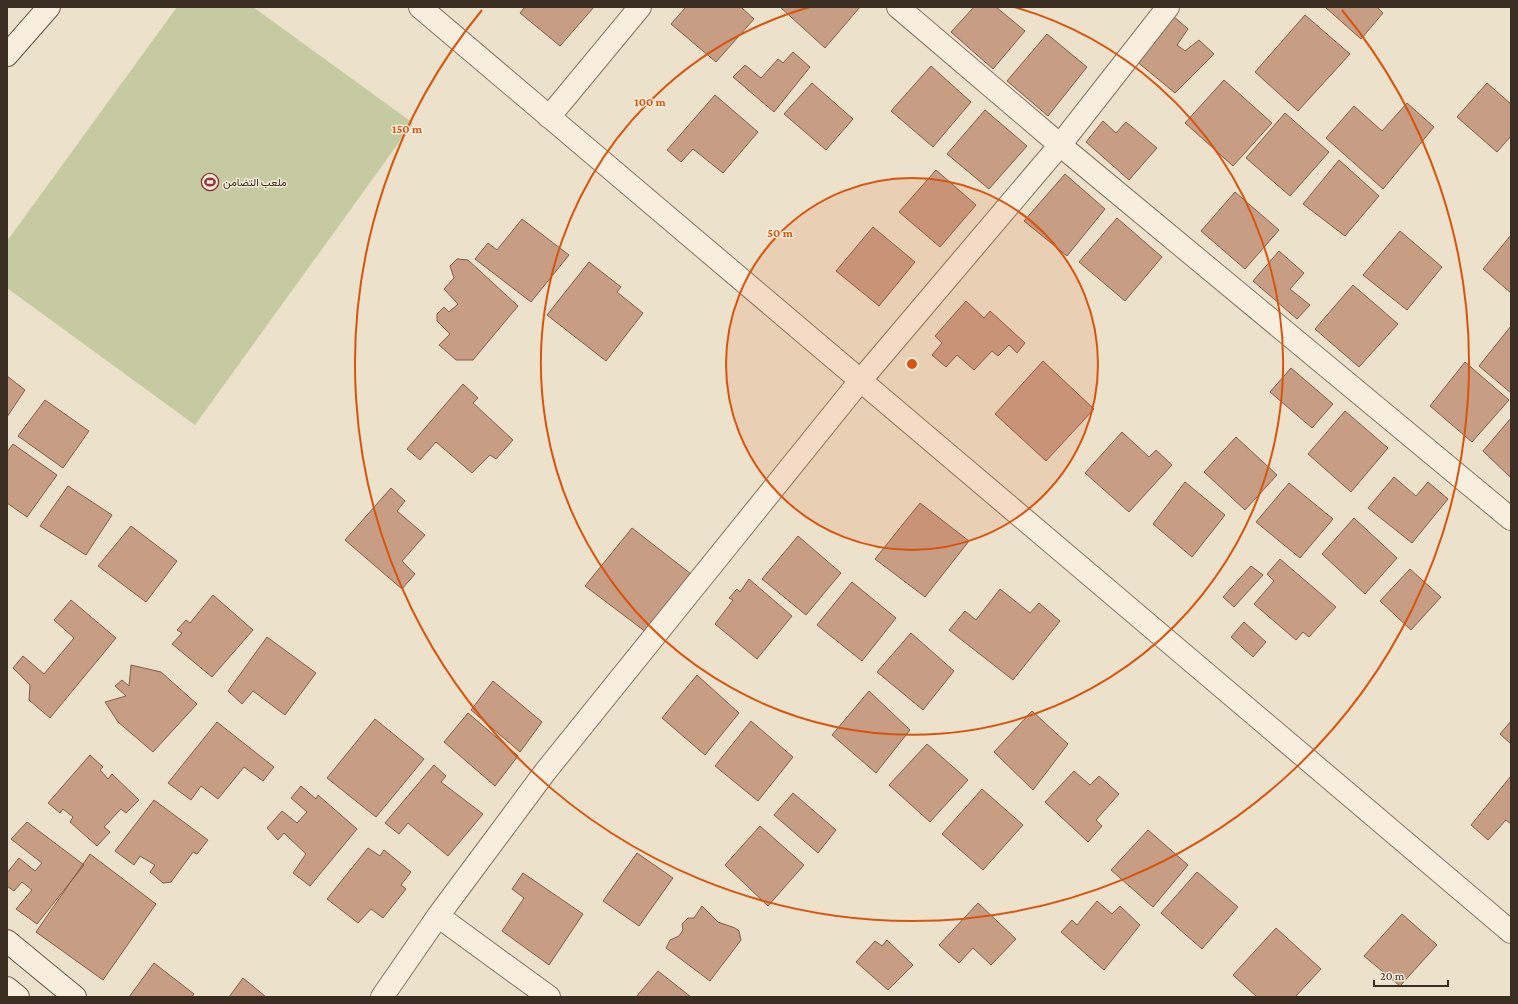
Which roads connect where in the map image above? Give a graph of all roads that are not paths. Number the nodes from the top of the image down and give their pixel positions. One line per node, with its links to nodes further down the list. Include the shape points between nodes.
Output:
1 (49, 7): 6 (street)
2 (420, 7): 7 (street)
3 (640, 7): 7 (street)
4 (898, 7): 8 (street)
5 (1168, 7): 8 (street)
6 (7, 55)
7 (549, 116): 9 (street)
8 (1060, 145): 9 (street); 10 (street)
9 (860, 382): 11 (street, via 545,772); 12 (street)
10 (1511, 519)
11 (438, 916): 17 (street); 18 (street)
12 (1511, 932)
13 (7, 941): 16 (street)
14 (7, 988): 15 (street)
15 (18, 997)
16 (75, 997)
17 (382, 997)
18 (549, 997)

